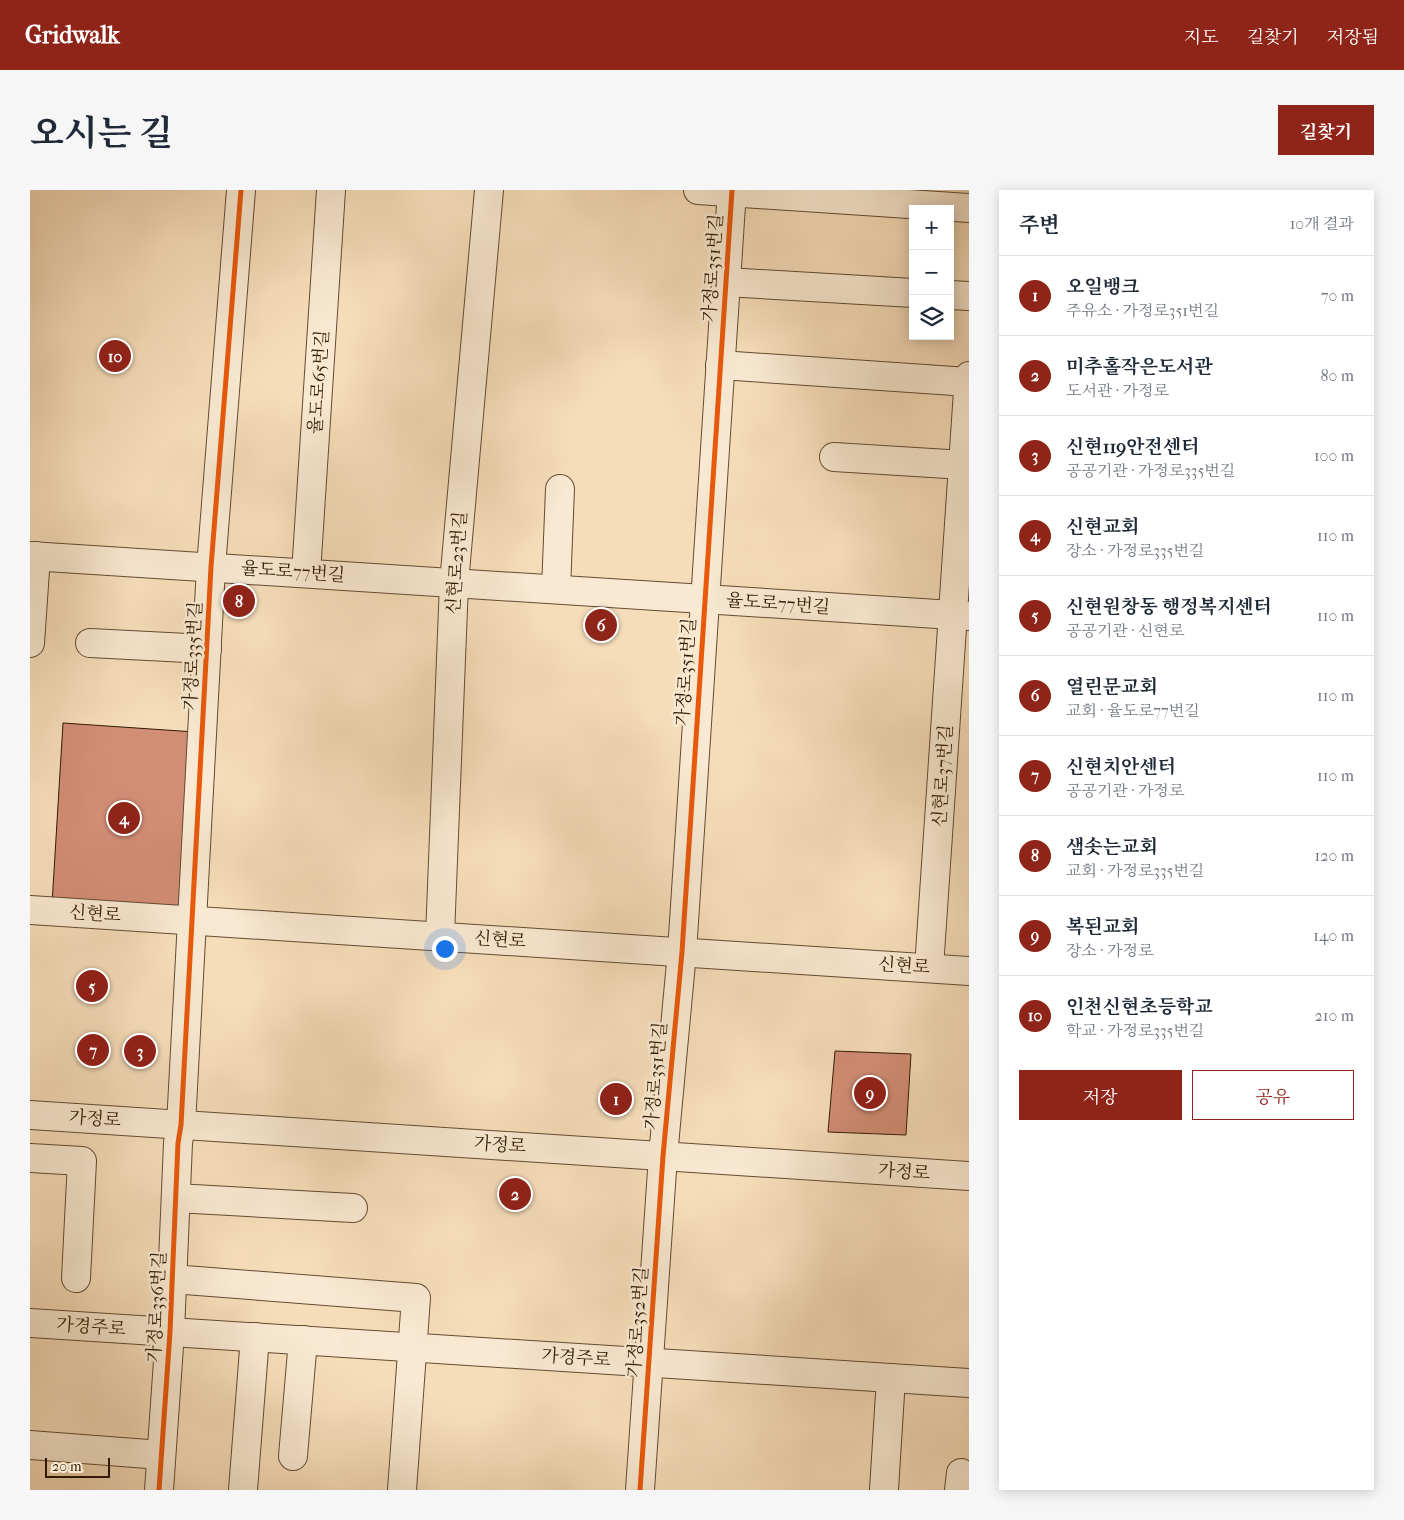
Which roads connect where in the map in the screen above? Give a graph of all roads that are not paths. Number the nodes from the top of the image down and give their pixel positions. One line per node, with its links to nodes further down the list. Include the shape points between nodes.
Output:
1 (240, 190): 19 (street, 가정로335번길)
2 (331, 190): 20 (street, 율도로65번길)
3 (489, 190): 21 (street, 신현로23번길)
4 (698, 190): 5 (street)
5 (732, 191): 6 (street); 7 (street, 가정로351번길)
6 (969, 208)
7 (726, 282): 8 (street, 가정로351번길); 11 (street, 가정로351번길)
8 (909, 292)
9 (954, 295): 10 (street)
10 (969, 296)
11 (720, 365): 13 (street); 23 (street, 가정로351번길)
12 (969, 376): 13 (street, 신현로37번길)
13 (969, 382): 15 (street, 신현로37번길)
14 (834, 457): 15 (street)
15 (964, 465): 17 (street, 신현로37번길)
16 (560, 489): 22 (street)
17 (965, 492): 24 (street, 신현로37번길)
18 (33, 556): 19 (street, 율도로77번길); 25 (street)
19 (211, 567): 20 (street, 율도로77번길); 27 (street, 가정로335번길)
20 (306, 573): 21 (street, 율도로77번길)
21 (454, 583): 22 (street, 율도로77번길); 30 (street, 신현로23번길)
22 (556, 589): 23 (street, 율도로77번길)
23 (705, 599): 24 (street, 율도로77번길); 31 (street, 가정로351번길)
24 (962, 616): 32 (street, 신현로37번길)
25 (30, 642)
26 (90, 643): 27 (street)
27 (207, 649): 29 (street, 가정로335번길)
28 (30, 910): 29 (street, 신현로)
29 (192, 920): 30 (street, 신현로); 35 (street, 가정로335번길)
30 (440, 936): 31 (street, 신현로)
31 (682, 952): 32 (street, 신현로); 36 (street, 가정로351번길)
32 (929, 968): 33 (street, 신현로)
33 (969, 971)
34 (30, 1115): 35 (street, 가정로)
35 (181, 1125): 36 (street, 가정로); 39 (street, 가정로336번길)
36 (663, 1156): 38 (street, 가정로); 48 (street, 가정로352번길)
37 (30, 1158): 41 (street, via 82,1161)
38 (969, 1176)
39 (176, 1198): 40 (street); 42 (street, 가정로336번길)
40 (353, 1208)
41 (76, 1278)
42 (172, 1279): 44 (street, 가정로336번길); 47 (street, 가정로336번길, via 416,1298)
43 (30, 1323): 44 (street, 가경주로)
44 (170, 1332): 45 (street, 가경주로); 52 (street, 가정로336번길)
45 (255, 1337): 46 (street, 가경주로); 55 (street)
46 (303, 1340): 47 (street, 가경주로); 53 (street)
47 (414, 1347): 48 (street, 가경주로); 56 (street)
48 (648, 1362): 49 (street, 가경주로); 57 (street, 가정로352번길)
49 (891, 1378): 50 (street, 가경주로); 58 (street)
50 (969, 1383)
51 (30, 1445): 52 (street)
52 (161, 1455): 54 (street, 가정로336번길)
53 (293, 1456)
54 (159, 1490)
55 (243, 1490)
56 (402, 1490)
57 (640, 1490)
58 (884, 1490)

